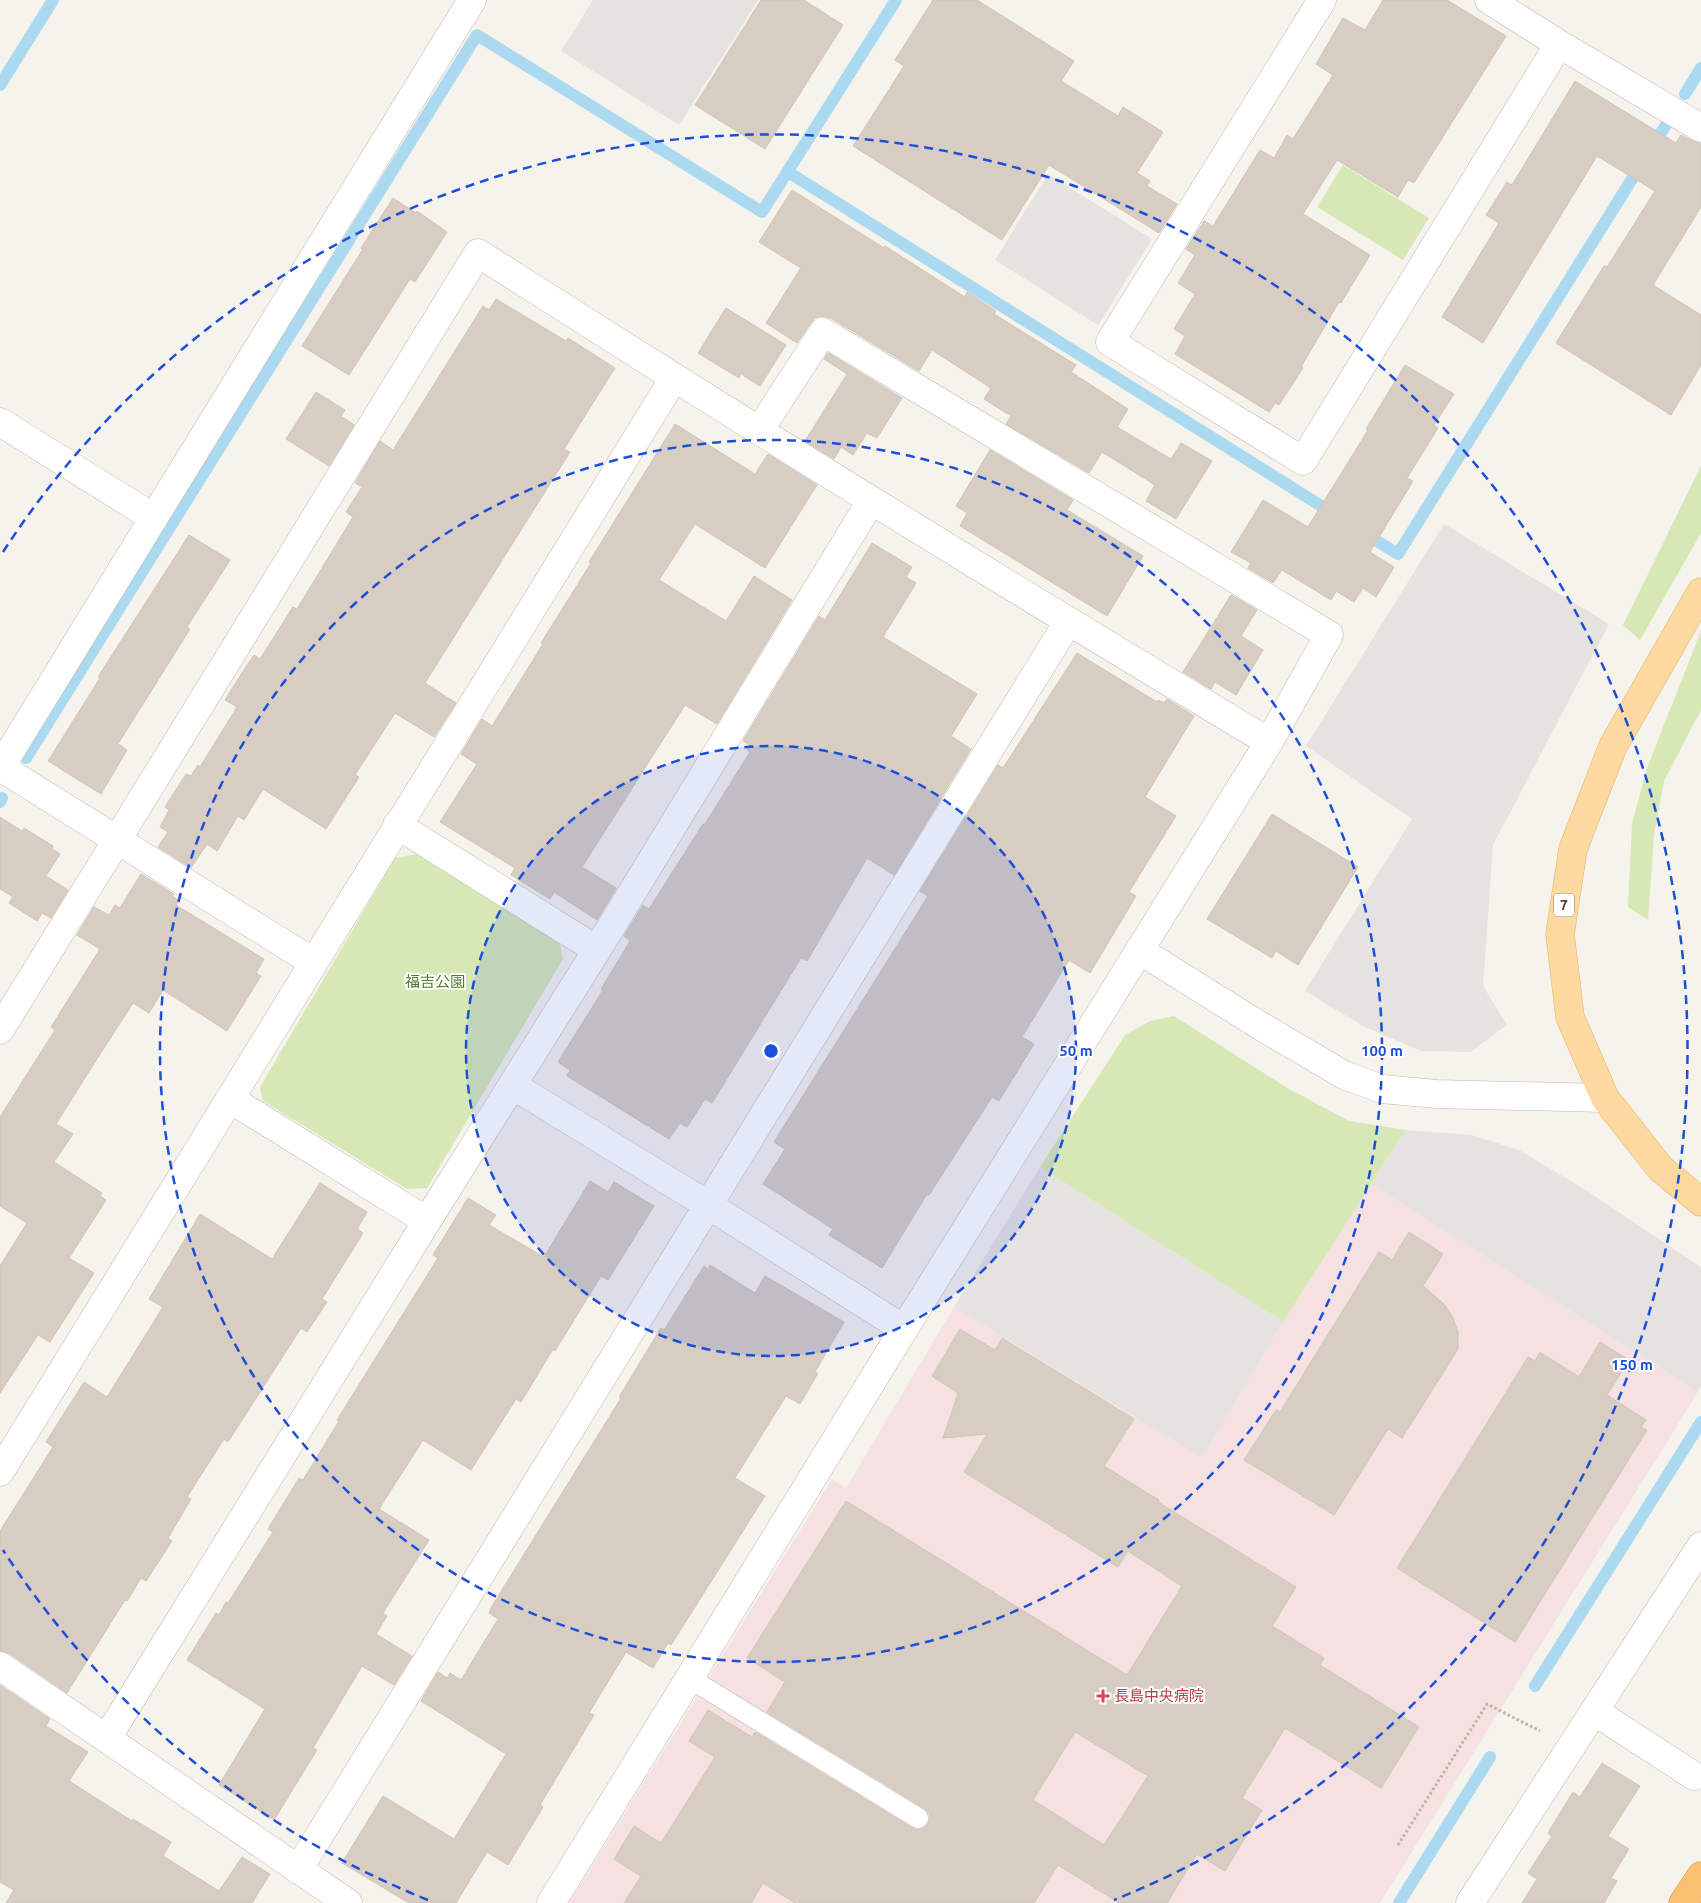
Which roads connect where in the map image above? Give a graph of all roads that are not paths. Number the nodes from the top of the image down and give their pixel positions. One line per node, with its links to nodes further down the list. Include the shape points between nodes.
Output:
1 (472, 0): 10 (street)
2 (1322, 0): 4 (street, via 1110,342 1303,461)
3 (1489, 0): 4 (street)
4 (1559, 44): 5 (street)
5 (1701, 128)
6 (674, 378): 8 (street); 15 (street); 16 (street, via 478,253)
7 (0, 422): 10 (street)
8 (759, 431): 9 (street); 13 (street, via 822,332 1329,635)
9 (871, 501): 12 (street); 17 (street)
10 (154, 518): 14 (street)
11 (1701, 592): 22 (main road, 7, via 1613,746 1573,849 1560,934 1570,1017)
12 (1068, 622): 13 (street); 25 (street)
13 (1269, 742): 18 (street)
14 (0, 768): 16 (street)
15 (397, 825): 17 (street); 19 (street)
16 (117, 841): 19 (street); 20 (street)
17 (597, 950): 21 (street)
18 (1140, 950): 22 (street, via 1335,1070 1382,1089 1436,1094); 27 (street)
19 (313, 962): 23 (street)
20 (0, 1030)
21 (512, 1085): 25 (street); 26 (street)
22 (1605, 1098): 24 (main road, 7, via 1661,1169)
23 (230, 1099): 26 (street); 28 (street)
24 (1701, 1202)
25 (708, 1205): 27 (street); 36 (street)
26 (427, 1221): 33 (street)
27 (904, 1329): 31 (street)
28 (0, 1472)
29 (1701, 1546): 32 (street)
30 (0, 1666): 33 (street)
31 (689, 1678): 35 (lane); 39 (street)
32 (1594, 1711): 34 (street); 40 (street)
33 (108, 1738): 36 (street)
34 (1694, 1776)
35 (918, 1818)
36 (298, 1870): 38 (street)
37 (1701, 1876): 41 (highway)
38 (348, 1903)
39 (551, 1903)
40 (1470, 1903)
41 (1683, 1903)

